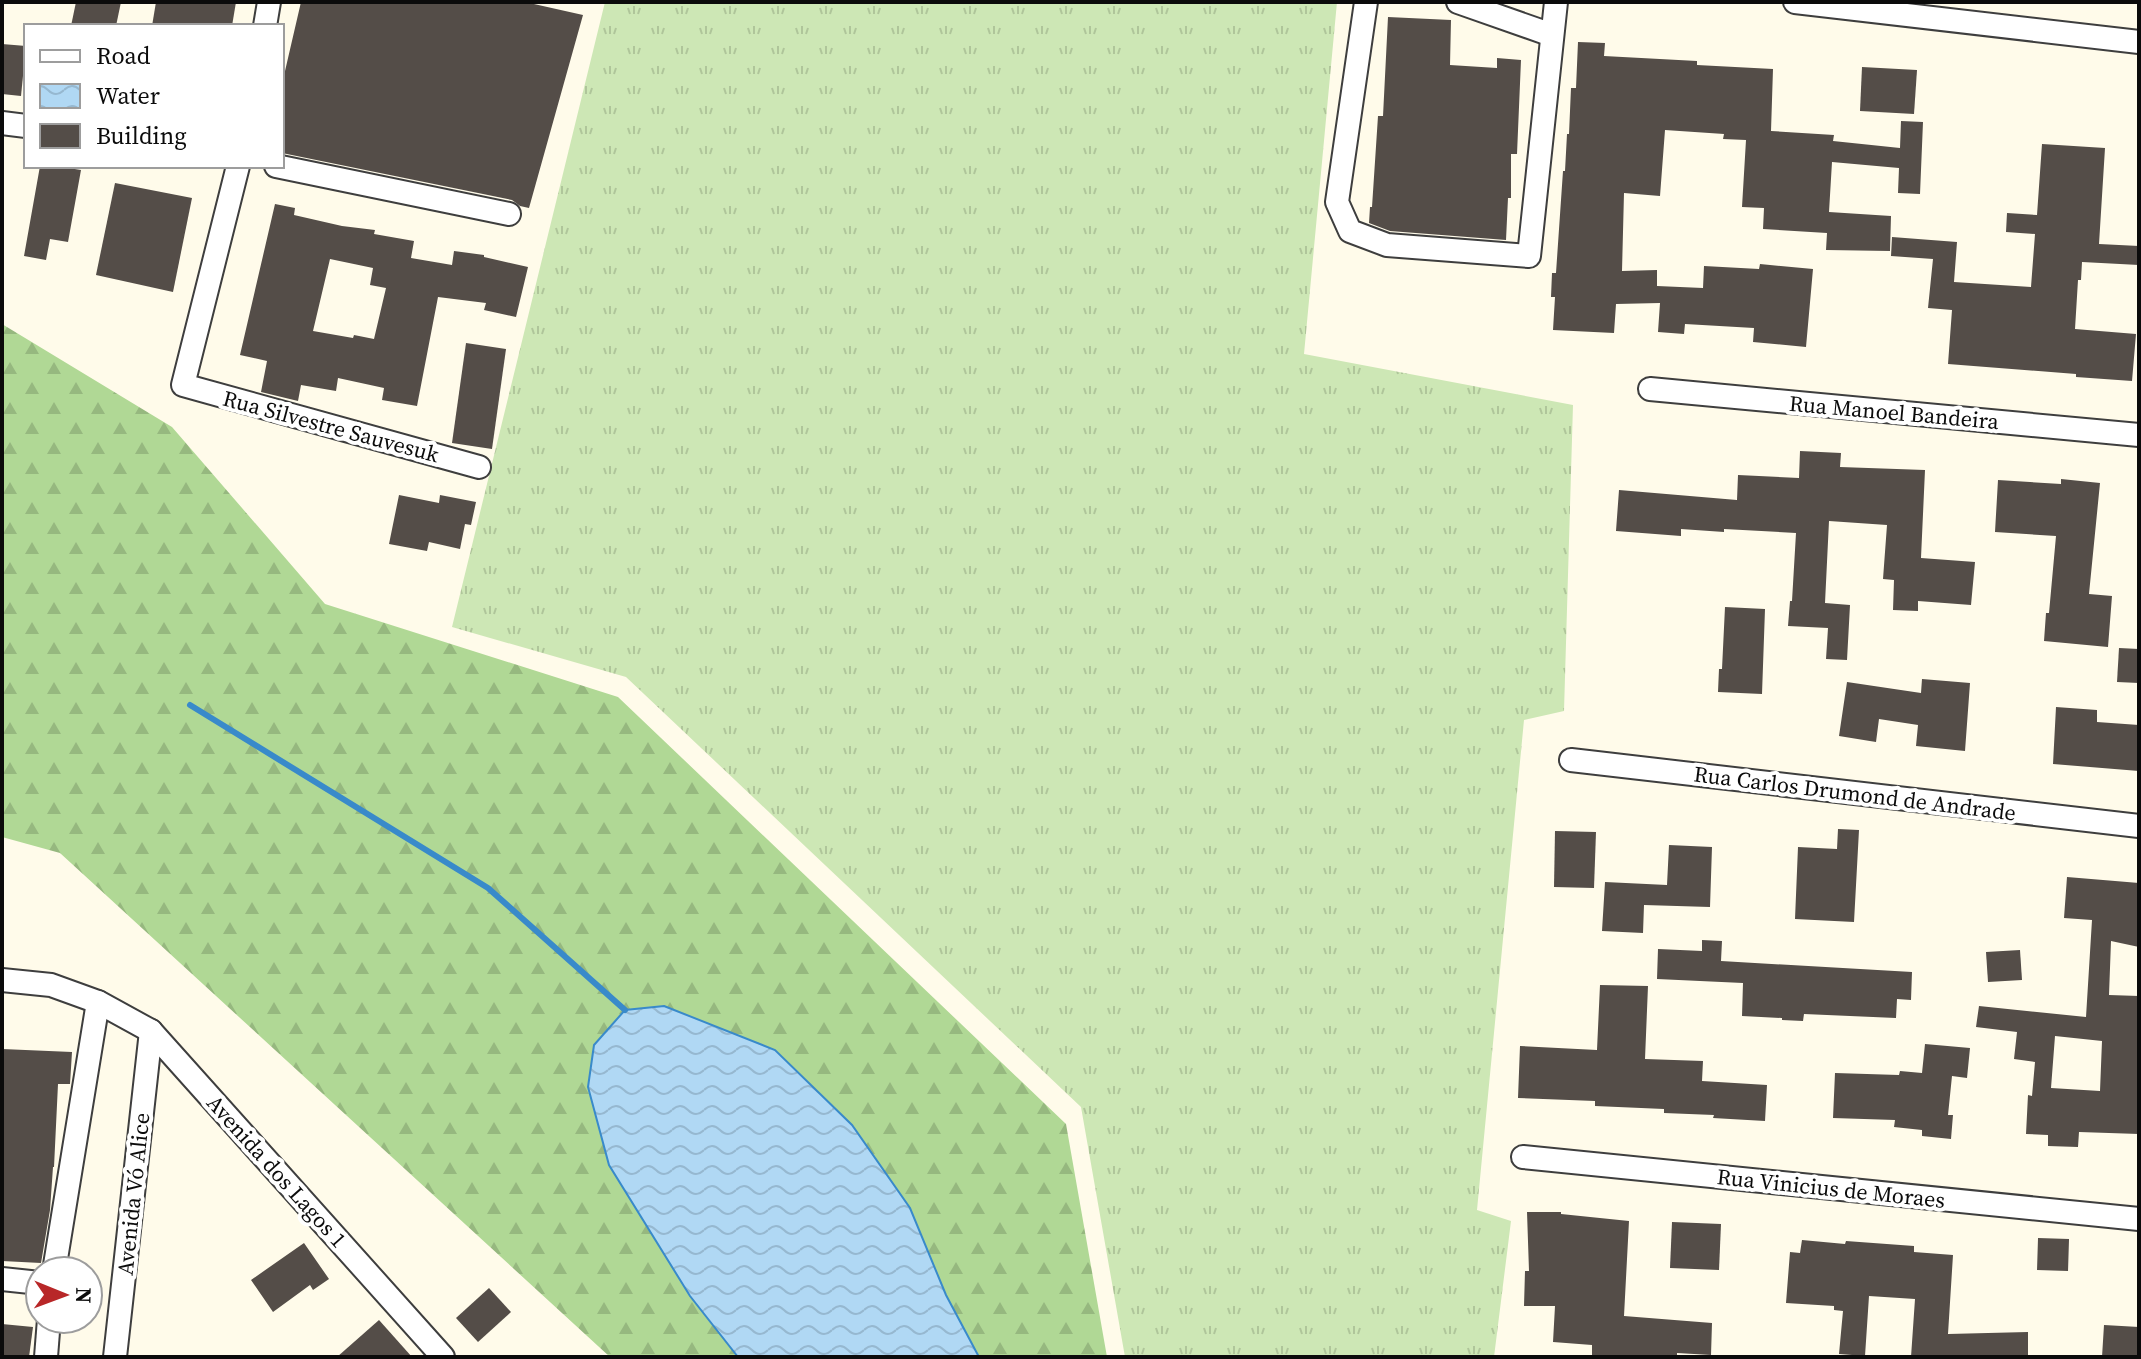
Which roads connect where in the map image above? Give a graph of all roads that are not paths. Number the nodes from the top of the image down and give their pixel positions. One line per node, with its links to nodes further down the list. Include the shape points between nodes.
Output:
1 (269, 2): 6 (street)
2 (1366, 2): 7 (street, via 1337,202 1350,231 1387,245 1529,256)
3 (1458, 2): 7 (street)
4 (1556, 2): 7 (street)
5 (1795, 2): 8 (street)
6 (265, 24)
7 (1552, 35)
8 (2139, 42)
9 (2, 123): 10 (street)
10 (24, 126)
11 (237, 168): 16 (street, Rua Silvestre Sauvesuk, via 183,385)
12 (284, 168): 13 (street)
13 (509, 214)
14 (1650, 389): 15 (street, Rua Manoel Bandeira)
15 (2139, 435)
16 (479, 467)
17 (1571, 760): 18 (street, Rua Carlos Drumond de Andrade)
18 (2139, 826)
19 (2, 980): 20 (street, Avenida dos Lagos 1, via 51,985)
20 (98, 1002): 21 (street, Avenida dos Lagos 1); 24 (street)
21 (151, 1031): 29 (street, Avenida Vó Alice); 30 (street, Avenida dos Lagos 1)
22 (1523, 1157): 23 (street, Rua Vinicius de Moraes)
23 (2139, 1219)
24 (57, 1255)
25 (2, 1279): 26 (street)
26 (24, 1281)
27 (48, 1335): 28 (street)
28 (46, 1357)
29 (115, 1357)
30 (443, 1357)

